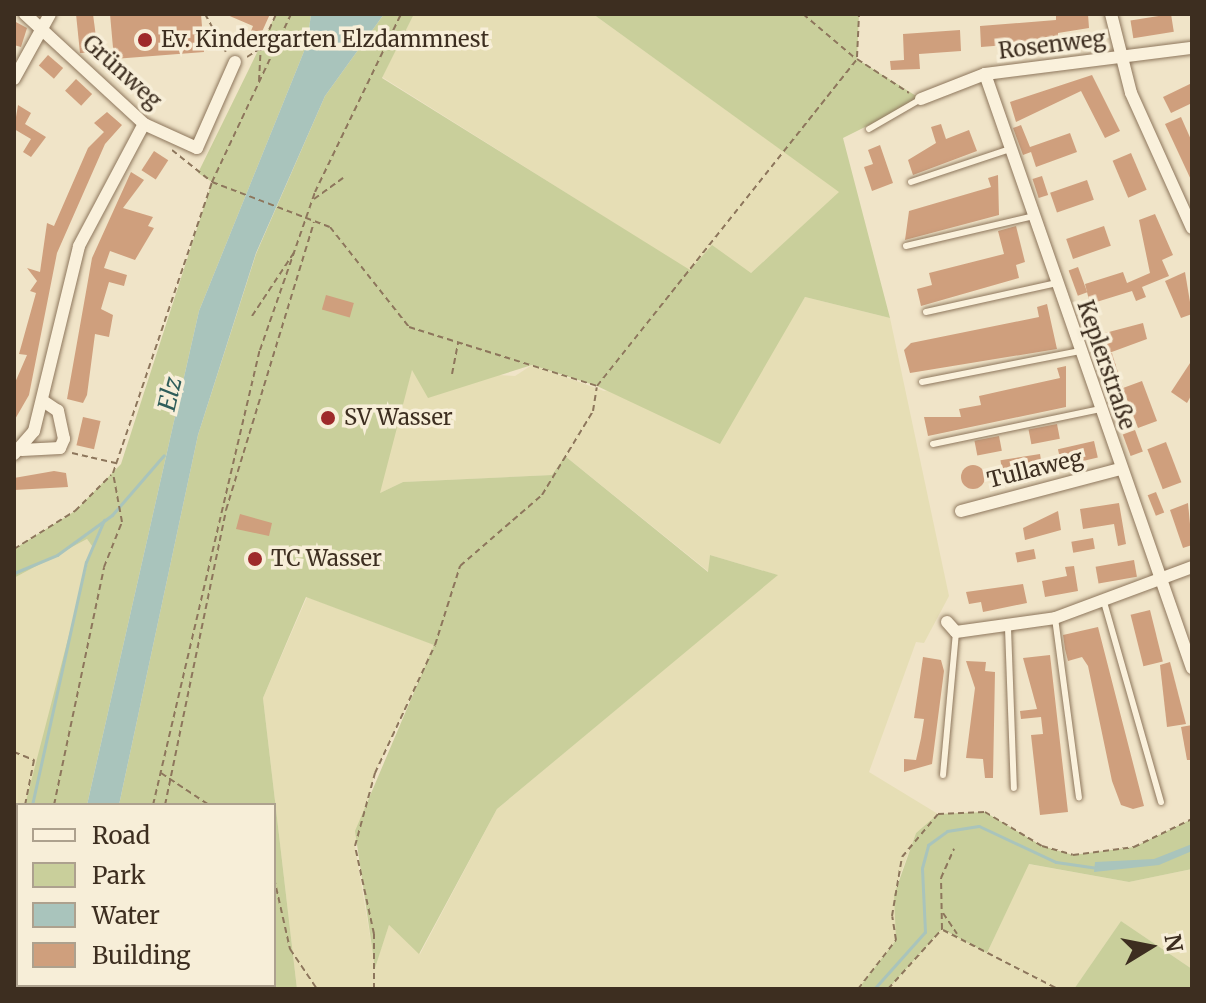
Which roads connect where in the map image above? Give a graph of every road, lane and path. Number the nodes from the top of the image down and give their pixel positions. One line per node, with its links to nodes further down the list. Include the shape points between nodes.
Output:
1 (25, 14): 10 (street, Grünweg)
2 (50, 14): 10 (street)
3 (205, 14): 15 (path)
4 (276, 14): 11 (path)
5 (291, 14): 18 (path)
6 (401, 14): 27 (path)
7 (803, 14): 14 (path)
8 (859, 14): 14 (path)
9 (1111, 14): 13 (street)
10 (42, 26): 17 (street); 20 (street, Grünweg)
11 (261, 48): 15 (path); 18 (path)
12 (1192, 48): 13 (street, Rosenweg)
13 (1120, 57): 16 (street, Rosenweg); 31 (street)
14 (857, 59): 19 (path); 41 (path)
15 (235, 62): 20 (street, Grünweg, via 197,148)
16 (985, 74): 19 (street, Rosenweg); 23 (street, Keplerstraße)
17 (14, 79)
18 (260, 82): 25 (path)
19 (921, 99): 21 (lane)
20 (150, 126): 42 (street, via 79,246)
21 (869, 129)
22 (169, 147): 25 (path)
23 (1010, 149): 26 (lane); 28 (street, Keplerstraße)
24 (343, 178): 27 (path)
25 (212, 182): 29 (path); 47 (path)
26 (911, 182)
27 (314, 199): 29 (path)
28 (1034, 216): 32 (lane); 34 (street, Keplerstraße)
29 (309, 218): 30 (path); 33 (path)
30 (314, 221): 37 (path, via 356,252 404,323); 63 (path, via 226,510)
31 (1192, 228)
32 (906, 246)
33 (297, 250): 36 (path); 61 (path, via 230,460)
34 (1057, 283): 35 (lane); 38 (street, Keplerstraße)
35 (926, 312)
36 (252, 316)
37 (459, 342): 39 (path); 41 (path)
38 (1080, 351): 40 (lane); 43 (street, Keplerstraße)
39 (452, 374)
40 (922, 382)
41 (597, 386): 79 (path, via 593,411 542,495 460,566 435,645 375,773 355,846 374,934)
42 (43, 401): 45 (street, via 58,411); 46 (street)
43 (1100, 409): 44 (lane); 48 (street, Keplerstraße)
44 (933, 444)
45 (60, 448): 46 (street); 47 (path)
46 (18, 452)
47 (121, 464): 49 (path)
48 (1120, 469): 50 (street, Tullaweg); 53 (street, Keplerstraße)
49 (113, 473): 51 (path, via 75,511); 68 (path, via 115,504 121,512)
50 (961, 511)
51 (14, 549)
52 (1192, 567): 53 (street)
53 (1161, 581): 54 (street); 59 (street, Keplerstraße)
54 (1104, 602): 55 (street); 66 (lane)
55 (1055, 618): 57 (street); 65 (lane)
56 (947, 622): 58 (street)
57 (1008, 628): 58 (street); 64 (lane)
58 (956, 632): 62 (lane)
59 (1192, 668)
60 (14, 752): 67 (path, via 34,760)
61 (159, 772): 63 (path); 69 (path)
62 (943, 775)
63 (175, 778): 70 (path); 71 (path)
64 (1014, 788)
65 (1079, 797)
66 (1161, 802)
67 (25, 803)
68 (54, 803)
69 (153, 803)
70 (166, 803)
71 (206, 803)
72 (1192, 819): 80 (path, via 1134,847 1073,855 1042,846 985,812 938,814 902,857 893,906 896,940)
73 (954, 849): 75 (path, via 941,878)
74 (276, 887): 78 (path, via 290,949)
75 (943, 912): 76 (path); 77 (path)
76 (942, 929): 77 (path); 81 (path)
77 (958, 935): 82 (path)
78 (317, 989)
79 (374, 989)
80 (858, 989)
81 (888, 989)
82 (1058, 989)

